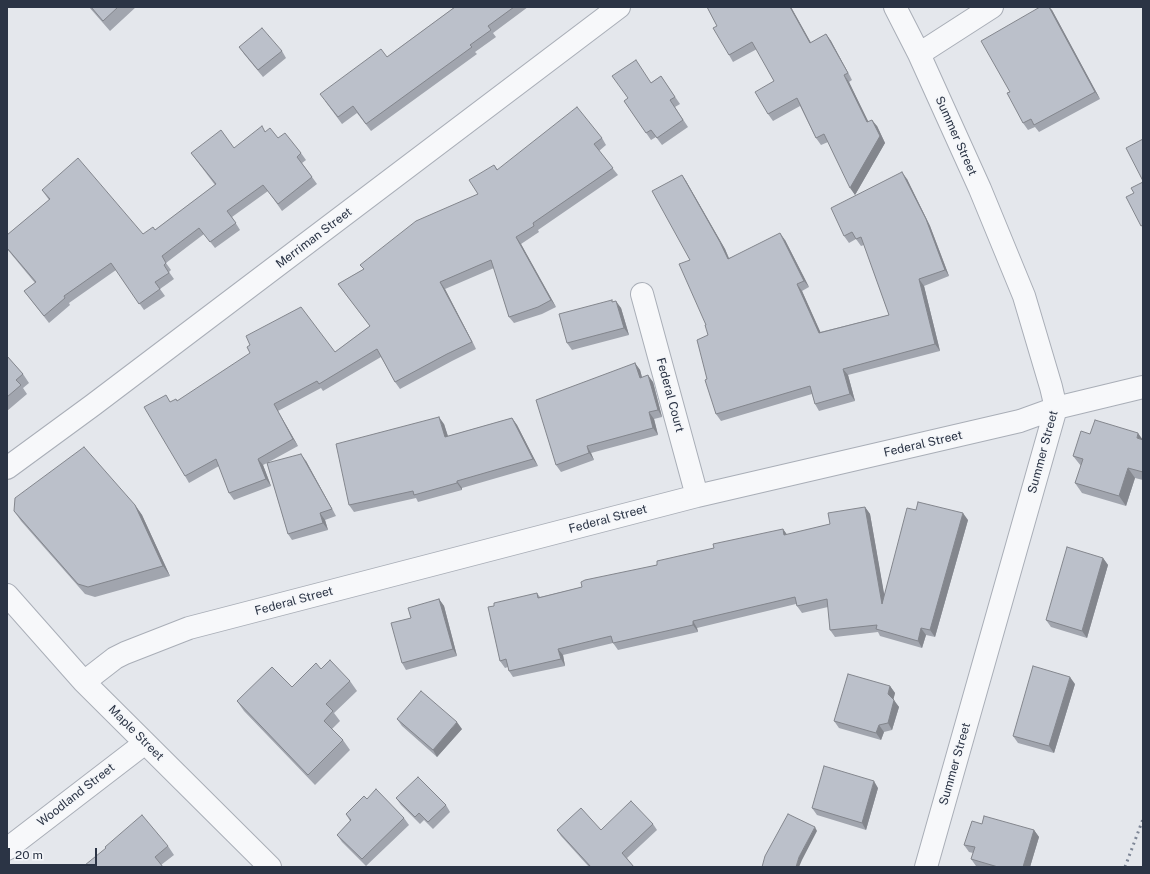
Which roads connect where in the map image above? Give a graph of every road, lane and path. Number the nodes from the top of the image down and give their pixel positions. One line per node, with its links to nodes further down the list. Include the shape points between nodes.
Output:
1 (619, 7): 8 (street, Merriman Street)
2 (895, 7): 4 (street, Summer Street)
3 (992, 7): 4 (street)
4 (919, 54): 7 (street, Summer Street, via 980,189 1024,296)
5 (642, 294): 9 (street, Federal Court)
6 (1143, 387): 7 (street, Federal Street)
7 (1056, 408): 9 (street, Federal Street, via 1020,421); 15 (street, Summer Street)
8 (7, 468)
9 (697, 496): 11 (street, Federal Street, via 189,628 115,658)
10 (7, 595): 11 (street, Maple Street)
11 (84, 682): 12 (street, Maple Street)
12 (145, 742): 13 (street, Woodland Street); 14 (street, Maple Street)
13 (7, 849)
14 (270, 867)
15 (926, 867)

